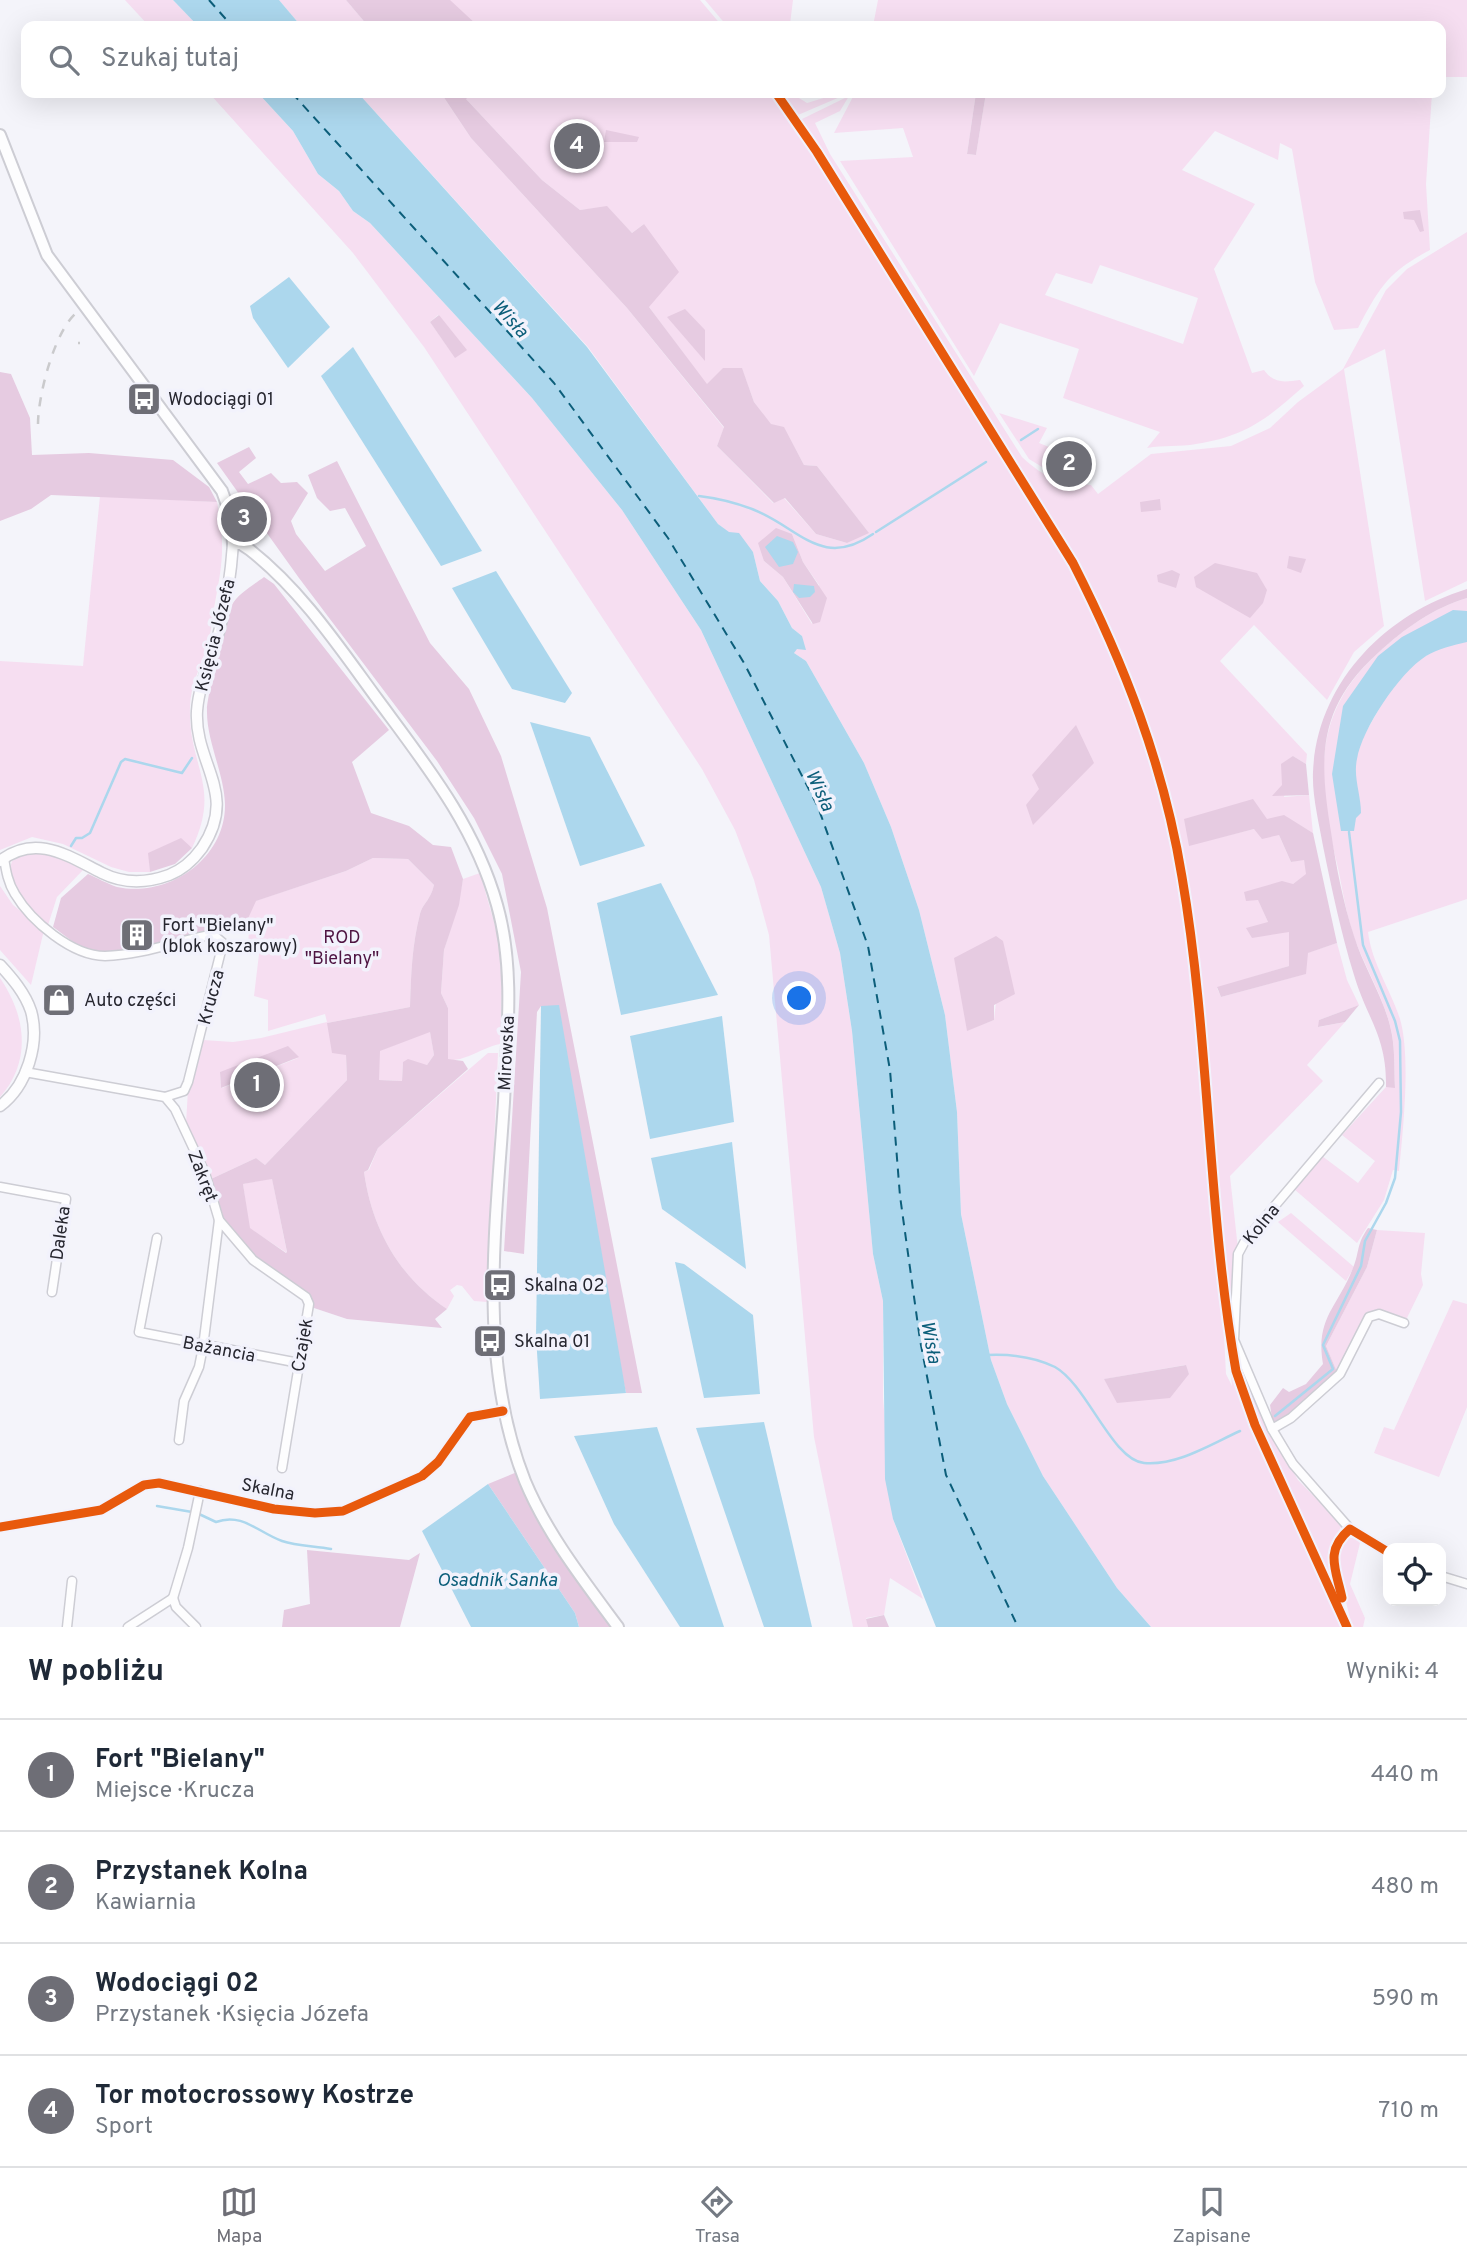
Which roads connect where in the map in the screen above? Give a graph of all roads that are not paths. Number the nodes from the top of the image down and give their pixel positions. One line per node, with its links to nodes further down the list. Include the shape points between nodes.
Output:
1 (0, 135): 2 (main road, Księcia Józefa, via 44,251 217,483 231,516)
2 (233, 544): 3 (street, Księcia Józefa, via 220,628 197,711 218,803 209,837 197,854 175,872 130,881 107,876 52,848 19,850); 16 (main road, Mirowska, via 250,550 298,594 424,761 472,835 497,905 508,992 494,1309)
3 (2, 860): 7 (street, Krucza, via 23,906 83,951 105,956 132,953 205,936 223,943 188,1082 184,1091)
4 (0, 965): 5 (street, via 30,1010 34,1033)
5 (25, 1072): 7 (street); 8 (street, via 16,1091)
6 (1379, 1083): 17 (street, Kolna, via 1293,1181 1238,1254 1234,1340)
7 (165, 1097): 10 (street, Zakręt, via 205,1173)
8 (0, 1106)
9 (0, 1187): 12 (street, Daleka, via 66,1199)
10 (219, 1220): 14 (street, Zakręt); 15 (street, Czajek, via 253,1260 306,1297 309,1304)
11 (157, 1238): 14 (street, Bażancia, via 139,1332)
12 (52, 1292)
13 (1404, 1323): 17 (street, via 1378,1314 1365,1320 1340,1374)
14 (203, 1347): 15 (street, Bażancia); 18 (street, Zakręt, via 184,1401)
15 (299, 1363): 19 (street, Czajek)
16 (503, 1411): 20 (street, Skalna, via 470,1417 438,1462 422,1476 343,1511 274,1508); 30 (main road, Mirowska, via 526,1483 579,1574)
17 (1272, 1429): 22 (street, Kolna, via 1293,1464 1350,1529)
18 (179, 1440)
19 (282, 1468)
20 (200, 1490): 21 (street, Skalna, via 164,1483 144,1485 101,1510); 26 (street)
21 (0, 1527)
22 (1383, 1549)
23 (1446, 1578): 25 (street)
24 (72, 1581): 27 (street)
25 (1467, 1584)
26 (173, 1598): 28 (street); 29 (street)
27 (67, 1627)
28 (128, 1627)
29 (196, 1627)
30 (618, 1627)

